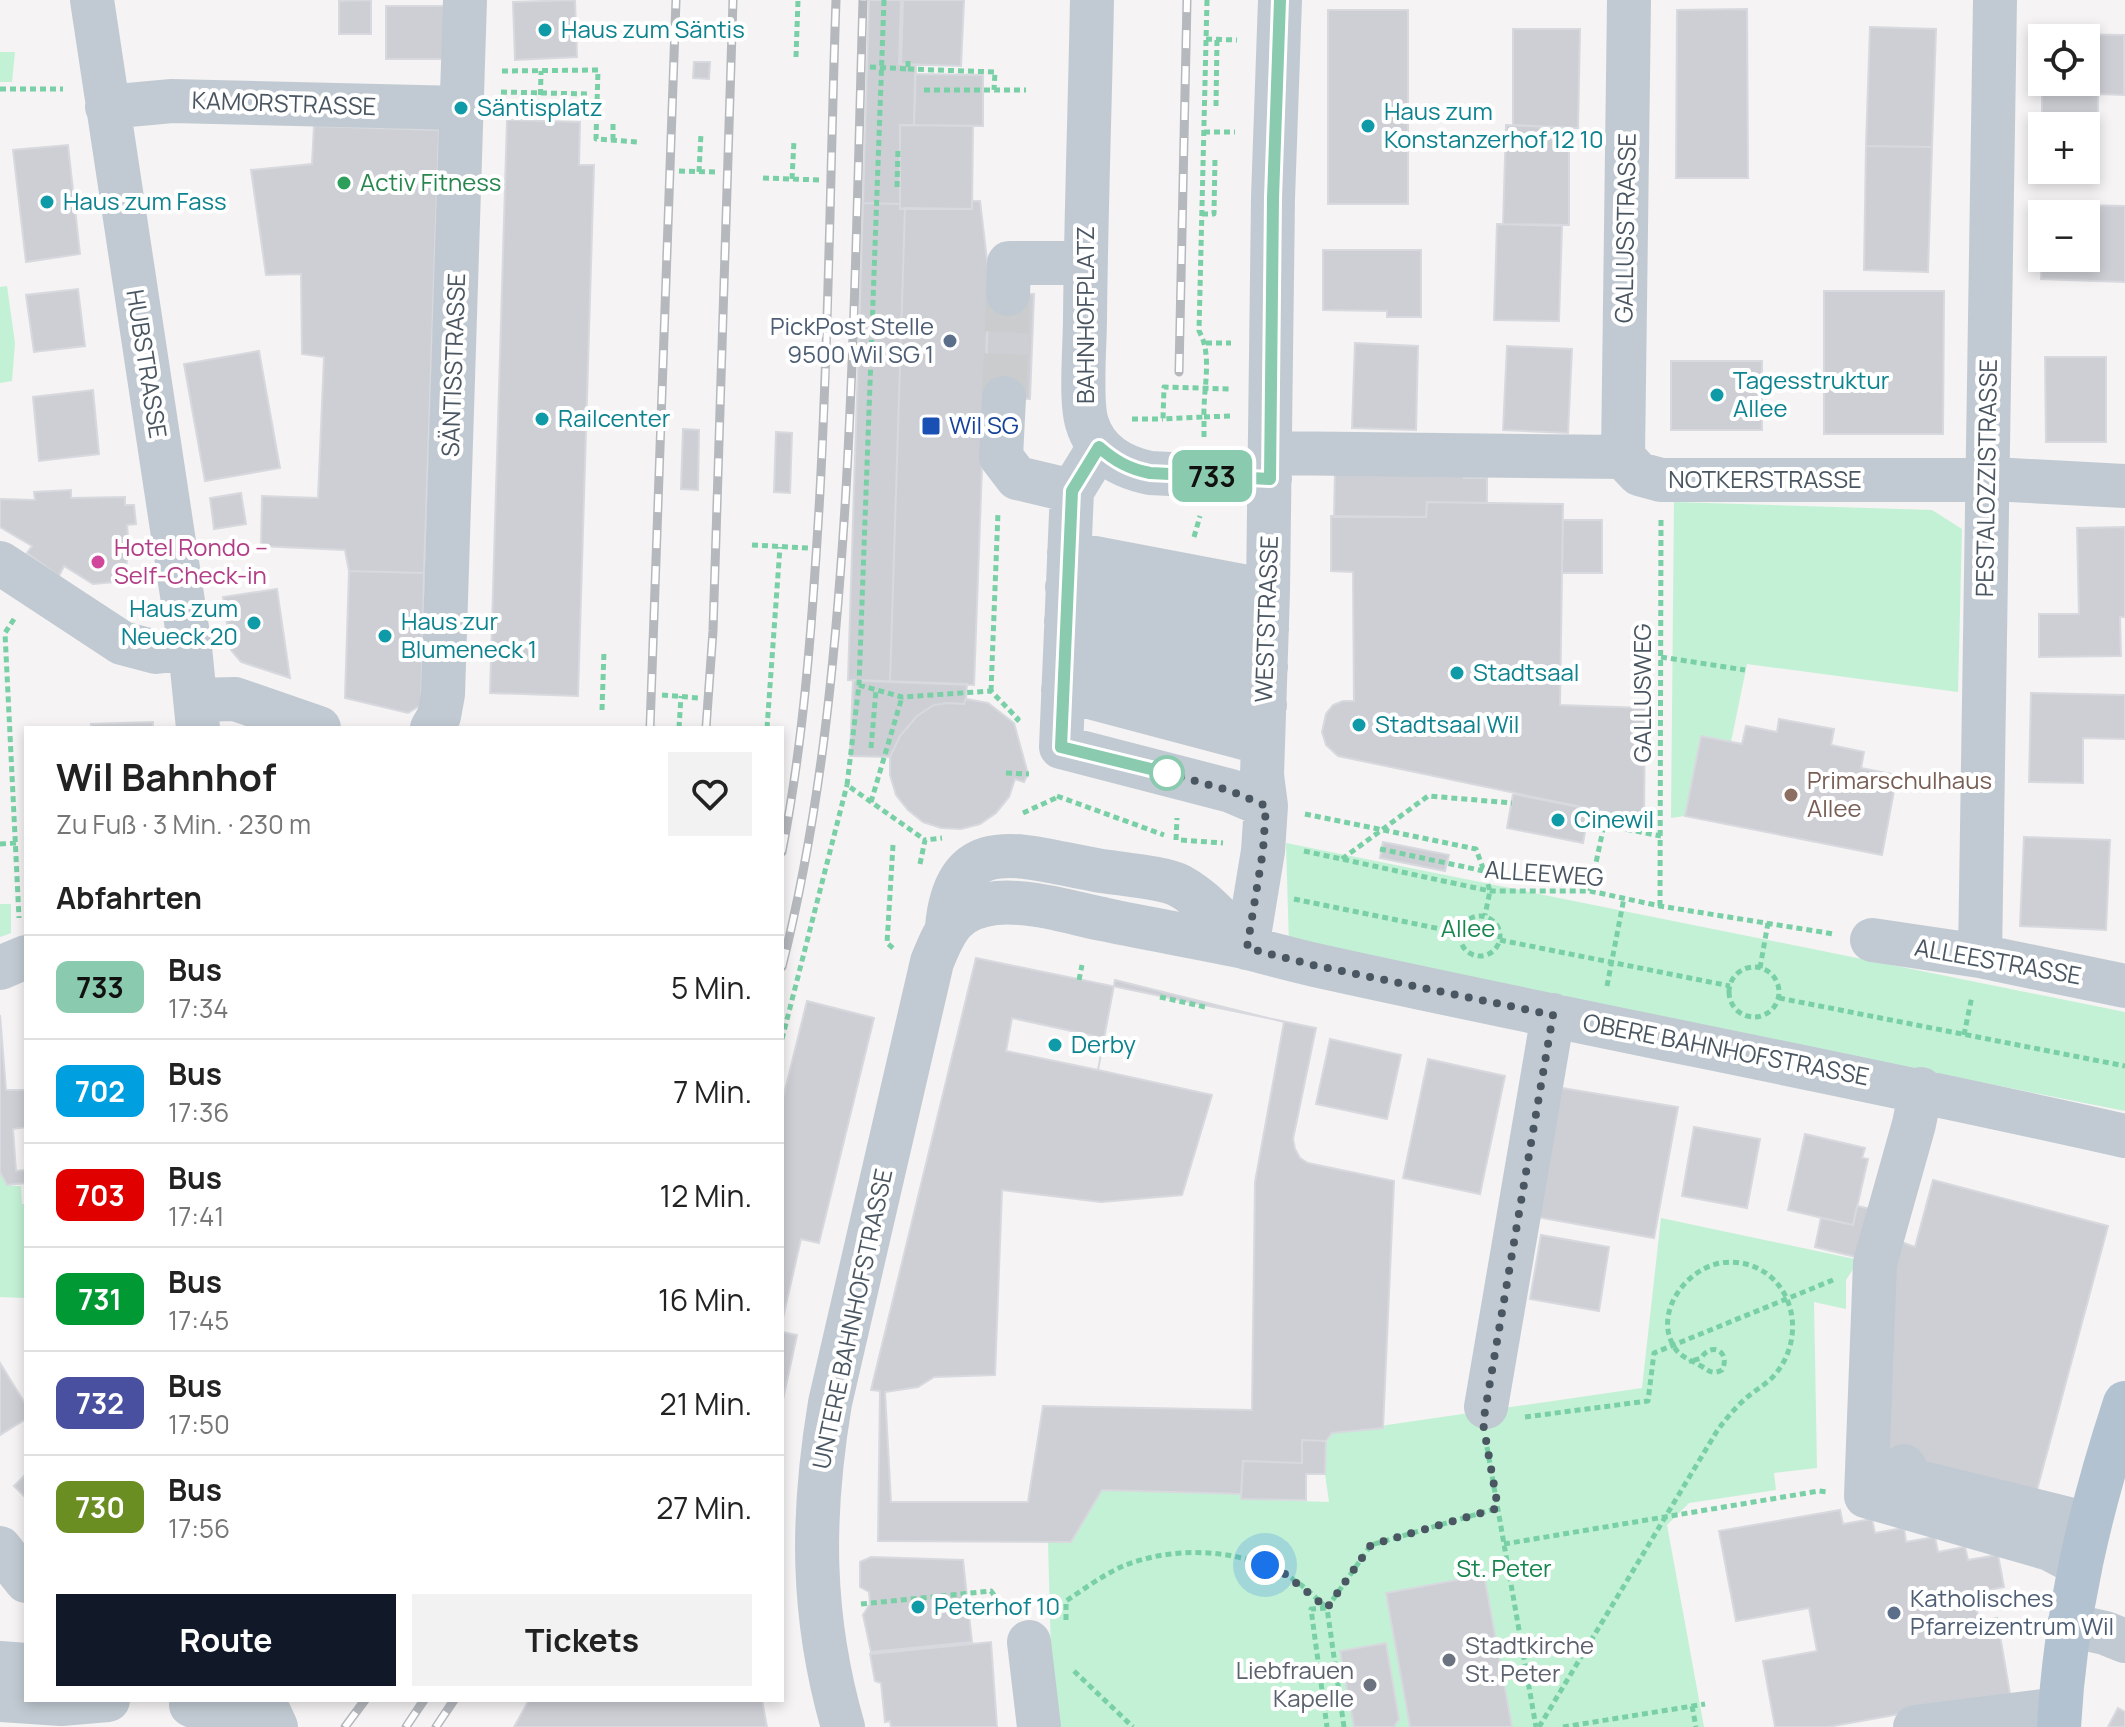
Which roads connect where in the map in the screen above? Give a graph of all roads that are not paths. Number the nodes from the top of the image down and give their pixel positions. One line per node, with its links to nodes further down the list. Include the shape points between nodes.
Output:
1 (92, 0): 8 (street, HUBSTRASSE)
2 (465, 0): 7 (street, SÄNTISSTRASSE)
3 (1092, 0): 9 (street, BAHNHOFPLATZ)
4 (1280, 0): 14 (street, WESTSTRASSE)
5 (1629, 0): 13 (street, GALLUSSTRASSE)
6 (1995, 0): 15 (street, PESTALOZZISTRASSE)
7 (486, 105): 8 (street, KAMORSTRASSE, via 172,101); 23 (street, SÄNTISSTRASSE, via 443,694)
8 (107, 107): 19 (street, HUBSTRASSE)
9 (1086, 263): 10 (street, via 1009,263); 12 (street, BAHNHOFPLATZ, via 1086,422)
10 (1008, 294)
11 (1004, 398): 17 (street, via 1001,457 1017,478)
12 (1110, 435): 14 (street, via 1115,461 1150,473); 17 (street)
13 (1623, 457): 14 (street); 15 (street, NOTKERSTRASSE, via 1639,474 1661,480)
14 (1270, 466): 24 (street, WESTSTRASSE)
15 (1987, 480): 16 (street, NOTKERSTRASSE); 29 (street, PESTALOZZISTRASSE)
16 (2125, 486)
17 (1072, 491): 20 (street)
18 (0, 563): 19 (street, via 122,643 156,652)
19 (190, 648): 21 (street, HUBSTRASSE)
20 (1065, 655): 24 (street); 24 (street); 24 (street, via 1231,791)
21 (197, 714): 22 (street, via 235,699)
22 (313, 726)
23 (433, 726)
24 (1262, 733): 28 (street, WESTSTRASSE)
25 (1872, 940): 29 (street, ALLEESTRASSE)
26 (23, 941): 30 (street)
27 (939, 944): 28 (street, OBERE BAHNHOFSTRASSE, via 960,914 1010,903); 54 (street, UNTERE BAHNHOFSTRASSE, via 820,1464 816,1582 830,1683)
28 (1247, 948): 32 (street, OBERE BAHNHOFSTRASSE)
29 (1980, 956): 31 (street, ALLEESTRASSE)
30 (0, 968)
31 (2125, 986)
32 (1553, 1015): 33 (street, OBERE BAHNHOFSTRASSE); 36 (street)
33 (1935, 1093): 34 (street, OBERE BAHNHOFSTRASSE); 38 (street, via 1890,1253 1866,1496 2050,1549)
34 (2125, 1136)
35 (2125, 1403): 38 (main road)
36 (1484, 1415)
37 (1904, 1466): 38 (street, via 1911,1480)
38 (2084, 1544): 41 (main road)
39 (0, 1548): 40 (street)
40 (24, 1578)
41 (2069, 1625): 43 (street); 51 (main road)
42 (1047, 1637): 55 (street)
43 (2125, 1641)
44 (0, 1663): 45 (street)
45 (24, 1665)
46 (0, 1700): 50 (street)
47 (102, 1702): 50 (street)
48 (182, 1702): 52 (street)
49 (259, 1702): 53 (street)
50 (60, 1716)
51 (2059, 1718): 56 (street)
52 (239, 1727)
53 (276, 1727)
54 (843, 1727)
55 (1039, 1727)
56 (1915, 1727)

